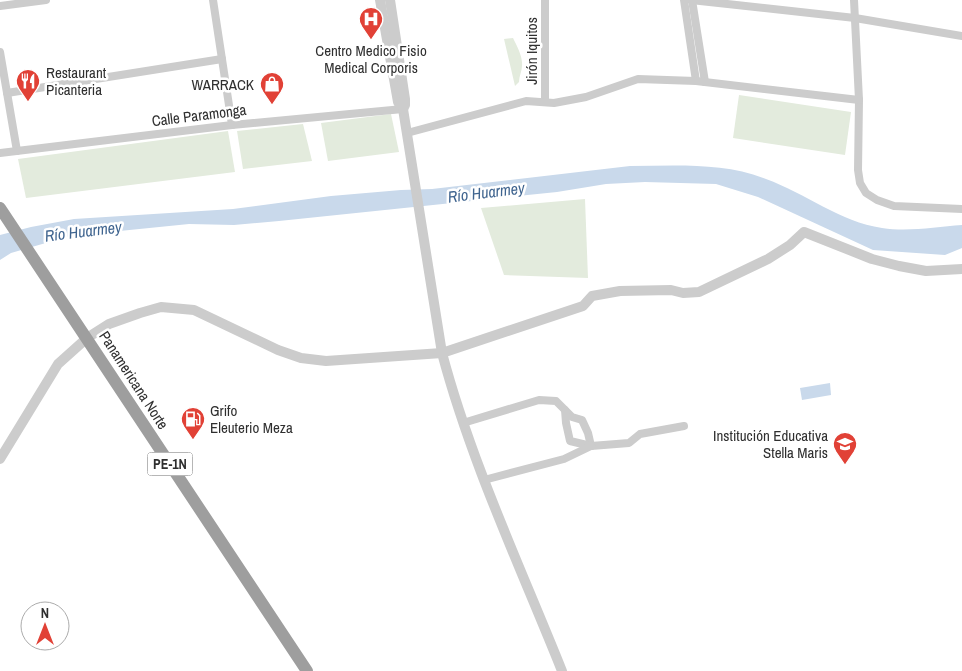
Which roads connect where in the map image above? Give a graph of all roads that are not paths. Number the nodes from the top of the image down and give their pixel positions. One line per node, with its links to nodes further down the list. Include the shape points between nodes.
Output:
1 (46, 0): 10 (street)
2 (213, 0): 15 (street)
3 (380, 0): 21 (street, via 398,102)
4 (390, 0): 21 (street, via 406,99)
5 (545, 0): 20 (street, Jirón Iquitos)
6 (684, 0): 16 (street)
7 (692, 0): 11 (street); 17 (street)
8 (772, 0): 11 (street)
9 (854, 0): 12 (street)
10 (0, 6)
11 (772, 9): 12 (street)
12 (855, 18): 13 (street); 19 (street)
13 (962, 36)
14 (0, 52): 18 (street)
15 (222, 59): 18 (street); 22 (street)
16 (696, 81): 17 (street); 20 (street, via 638,79 586,97)
17 (705, 82): 19 (street)
18 (7, 93): 24 (street)
19 (859, 100): 27 (street, via 858,170 866,193 894,206)
20 (545, 102): 23 (street, via 526,101)
21 (402, 109): 22 (street, Calle Paramonga); 23 (street)
22 (232, 124): 24 (street, Calle Paramonga)
23 (407, 133): 30 (street)
24 (17, 151): 25 (street, Calle Paramonga)
25 (0, 153)
26 (0, 208): 29 (highway, Panamericana Norte / PE-1N)
27 (962, 209)
28 (962, 269): 30 (street, via 926,271 899,266 872,259 804,232 768,258 699,292 640,290 592,296 583,306)
29 (87, 338): 30 (street, via 109,324 161,307 194,310 300,358 326,361); 35 (street, via 58,364); 37 (highway, Panamericana Norte / PE-1N)
30 (442, 353): 32 (street)
31 (565, 410): 32 (street, via 556,401 539,400); 34 (street, via 582,420); 34 (street, via 570,441)
32 (463, 423): 36 (street)
33 (684, 426): 34 (street, via 640,434 629,444)
34 (591, 446): 36 (street, via 564,459)
35 (0, 459)
36 (484, 480): 38 (street)
37 (307, 671)
38 (562, 671)

